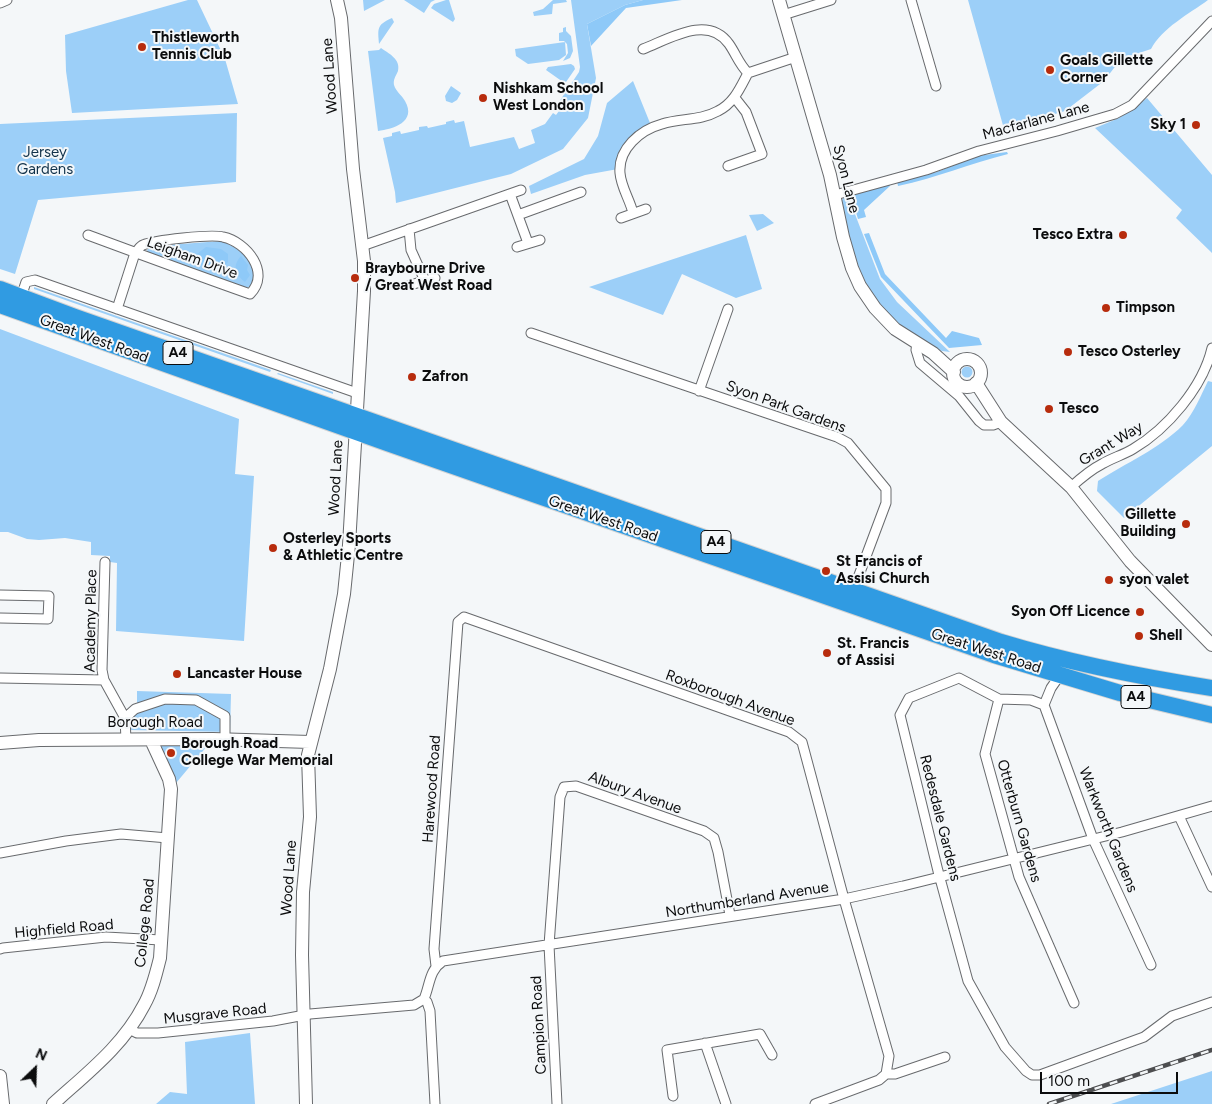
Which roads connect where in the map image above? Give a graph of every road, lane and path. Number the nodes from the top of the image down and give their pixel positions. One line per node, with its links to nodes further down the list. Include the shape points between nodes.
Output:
1 (7, 0): 6 (street)
2 (337, 0): 29 (street, Wood Lane)
3 (778, 0): 7 (street, Syon Lane)
4 (831, 0): 7 (street)
5 (911, 0): 14 (street)
6 (0, 3)
7 (783, 15): 12 (street, Syon Lane)
8 (1212, 21): 20 (street, Macfarlane Lane, via 1132,105 1115,114)
9 (665, 29): 10 (street)
10 (669, 39): 11 (street); 13 (street, via 691,30 705,29 718,33)
11 (643, 49)
12 (796, 57): 13 (street); 20 (street, Syon Lane)
13 (748, 73): 15 (street)
14 (936, 86)
15 (735, 98): 16 (street, via 746,112 762,154); 22 (street, via 719,111 703,118 662,123 632,142 624,152 620,173)
16 (728, 166)
17 (521, 190): 19 (street)
18 (582, 192): 23 (street)
19 (510, 194): 23 (street); 25 (street)
20 (835, 195): 41 (street, Syon Lane, via 843,237 860,286 888,322)
21 (646, 209): 22 (street)
22 (634, 213): 24 (street)
23 (518, 215): 28 (street)
24 (621, 218)
25 (409, 229): 29 (street); 33 (street, via 411,250)
26 (88, 234): 31 (street, Leigham Drive)
27 (540, 240): 28 (street)
28 (528, 243): 30 (street)
29 (362, 246): 48 (street, Wood Lane, via 364,301)
30 (517, 247)
31 (136, 253): 31 (street, Leigham Drive, via 141,246 161,240 222,237 239,243 248,252 257,267 259,279 250,294); 38 (street, Leigham Drive)
32 (435, 278): 33 (street)
33 (425, 281): 34 (street)
34 (410, 285)
35 (0, 289): 36 (highway, Great West Road / A4)
36 (21, 297): 38 (street, via 26,282 35,280); 49 (highway, Great West Road / A4)
37 (0, 305): 51 (highway, Great West Road / A4)
38 (117, 309): 48 (street)
39 (728, 309): 47 (street)
40 (531, 333): 47 (street, Syon Park Gardens)
41 (917, 343): 43 (street, Syon Lane); 50 (street, via 920,363 959,396 979,421 984,425)
42 (1212, 348): 52 (street, Grant Way, via 1197,384 1161,428 1132,449 1090,471)
43 (933, 352): 44 (street, Syon Lane); 45 (street, Syon Lane)
44 (961, 361): 45 (street); 46 (street, via 970,359 978,364 981,372)
45 (954, 372): 46 (street, via 959,384 968,386)
46 (976, 383): 50 (street)
47 (699, 390): 54 (street, Syon Park Gardens, via 837,437 848,443 886,489 886,503)
48 (357, 392): 49 (street, Wood Lane)
49 (356, 414): 51 (street, Wood Lane); 54 (highway, Great West Road / A4)
50 (1001, 422): 52 (street)
51 (355, 432): 60 (highway, Great West Road / A4, via 994,655); 72 (street, Wood Lane, via 344,594 330,669)
52 (1071, 487): 58 (street, via 1130,561)
53 (105, 562): 62 (street, Academy Place)
54 (853, 591): 59 (highway, Great West Road / A4, via 1044,655)
55 (0, 595): 57 (street, via 49,596 48,619)
56 (464, 617): 82 (street, Roxborough Avenue, via 789,732 802,742); 88 (street, Harewood Road, via 458,622 434,949)
57 (0, 618)
58 (1212, 645)
59 (1137, 674): 63 (highway, Great West Road / A4); 65 (highway, A4, via 1179,694)
60 (1060, 675): 66 (street); 67 (highway, Great West Road / A4)
61 (0, 678): 62 (street, Academy Place)
62 (104, 680): 68 (street, Academy Place)
63 (1212, 688)
64 (999, 699): 66 (street, Redesdale Gardens, via 1031,700); 79 (street, Otterburn Gardens, via 985,754); 80 (street, Redesdale Gardens, via 959,678 909,698 900,715)
65 (1212, 699)
66 (1044, 705): 77 (street, Warkworth Gardens)
67 (1212, 715)
68 (125, 718): 69 (street, via 135,709 165,699 196,700 225,716); 70 (street, Academy Place)
69 (225, 739): 71 (street, Borough Road); 72 (street, Borough Road)
70 (126, 740): 71 (street, Borough Road); 73 (street, Borough Road)
71 (151, 740): 76 (street, College Road, via 171,789)
72 (310, 742): 92 (street, Wood Lane, via 310,817 303,892)
73 (0, 743)
74 (1212, 806): 75 (street, Northumberland Avenue)
75 (1179, 816): 77 (street, Northumberland Avenue); 81 (street)
76 (168, 838): 78 (street, via 121,834); 84 (street, College Road)
77 (1094, 838): 79 (street, Northumberland Avenue); 87 (street, Warkworth Gardens)
78 (0, 853)
79 (1013, 858): 80 (street, Northumberland Avenue); 91 (street, Otterburn Gardens)
80 (940, 877): 82 (street, Northumberland Avenue); 90 (street, Redesdale Gardens, via 968,981 1005,1048 1032,1075 1040,1075 1144,1037 1172,1016)
81 (1212, 887)
82 (844, 898): 83 (street, Northumberland Avenue); 97 (street, Roxborough Avenue, via 889,1056)
83 (730, 916): 85 (street, Northumberland Avenue); 85 (street, Albury Avenue, via 714,838 576,786 564,787 560,797)
84 (161, 940): 86 (street, Highfield Road, via 106,937); 93 (street, College Road, via 155,979)
85 (549, 945): 88 (street, Northumberland Avenue, via 452,959); 104 (street, Campion Road)
86 (0, 950)
87 (1151, 964)
88 (436, 966): 89 (street)
89 (424, 999): 92 (street, via 414,1005); 103 (street, via 430,1011)
90 (1212, 1002)
91 (1074, 1003)
92 (304, 1016): 93 (street, Musgrave Road, via 158,1034 137,1033); 102 (street, Wood Lane)
93 (129, 1029): 101 (street, College Road, via 110,1052)
94 (705, 1044): 95 (street, via 760,1034); 99 (street, via 667,1050); 105 (street)
95 (772, 1055)
96 (945, 1057): 97 (street)
97 (886, 1074): 106 (street, via 879,1080)
98 (0, 1076): 100 (street)
99 (673, 1096)
100 (3, 1104)
101 (53, 1104)
102 (306, 1104)
103 (435, 1104)
104 (558, 1104)
105 (726, 1104)
106 (815, 1104)

